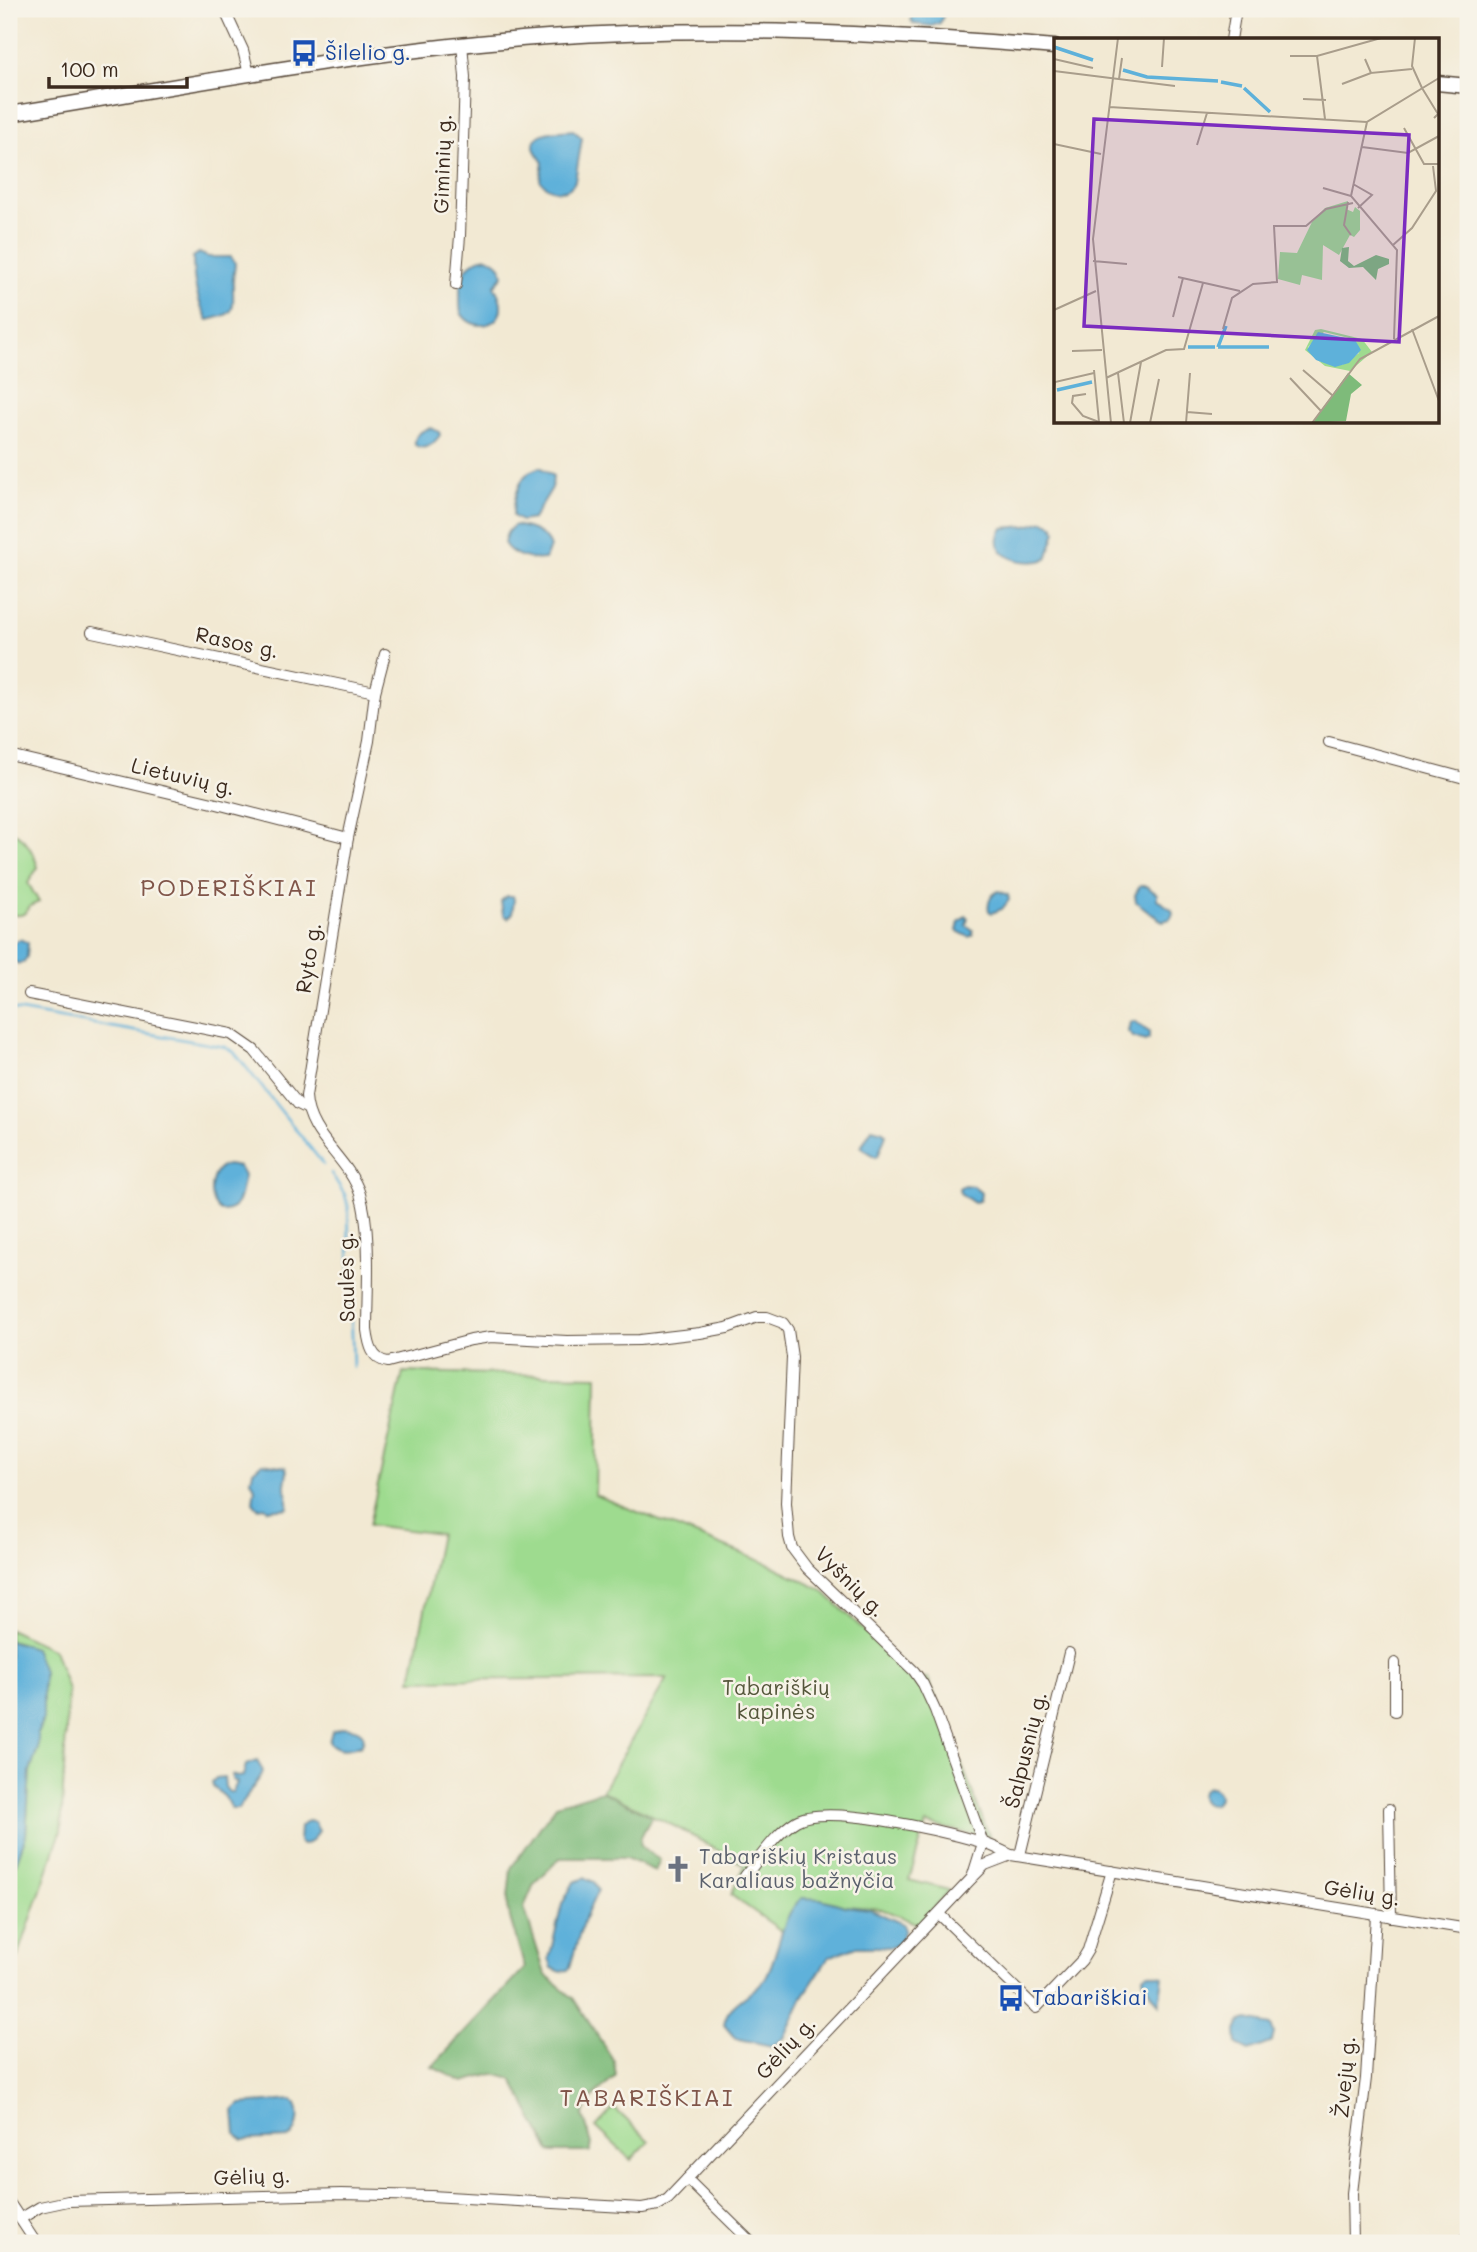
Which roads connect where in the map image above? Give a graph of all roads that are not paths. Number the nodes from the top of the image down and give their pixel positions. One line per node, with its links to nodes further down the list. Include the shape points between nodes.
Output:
1 (224, 9): 6 (street)
2 (1236, 9): 3 (street)
3 (1231, 38)
4 (462, 44): 5 (main road, via 742,30 889,34); 6 (main road); 10 (street, Giminių g., via 465,77)
5 (1054, 47)
6 (249, 74): 9 (main road)
7 (1438, 83): 8 (main road)
8 (1468, 86)
9 (9, 114)
10 (456, 285)
11 (92, 632): 13 (street, Rasos g.)
12 (385, 654): 13 (street, Ryto g.)
13 (375, 692): 17 (street, Ryto g.)
14 (1329, 742): 16 (street)
15 (9, 755): 17 (street, Lietuvių g.)
16 (1468, 779)
17 (348, 838): 19 (street, Ryto g.)
18 (29, 994): 19 (street, Saulės g., via 231,1034 254,1050)
19 (306, 1108): 20 (street, Saulės g., via 359,1192 366,1230 369,1344 381,1361 491,1338 639,1340 714,1331 757,1317)
20 (783, 1323): 25 (street, Vyšnių g., via 792,1357 786,1503 792,1548 923,1684)
21 (1069, 1653): 26 (street, Šalpusnių g.)
22 (1395, 1663): 23 (street)
23 (1395, 1711)
24 (1389, 1809): 32 (street)
25 (983, 1843): 26 (street); 28 (street, via 868,1817 812,1817 786,1829); 29 (street)
26 (1015, 1855): 27 (street, Gėlių g.); 29 (street, Gėlių g., via 985,1866)
27 (1112, 1871): 30 (street, via 1088,1950 1036,2008); 31 (street, Gėlių g.)
28 (745, 1876)
29 (972, 1878): 30 (street, Gėlių g.)
30 (939, 1914): 34 (street, Gėlių g.)
31 (1376, 1915): 32 (street, Gėlių g.); 40 (street, Žvejų g., via 1366,2078 1352,2193)
32 (1391, 1917): 33 (street, Gėlių g.)
33 (1468, 1930)
34 (687, 2179): 36 (street, Gėlių g., via 658,2206 642,2208 328,2194 68,2201 40,2207); 39 (street)
35 (9, 2202): 36 (street)
36 (20, 2219): 38 (street)
37 (1468, 2236): 41 (street)
38 (36, 2243)
39 (752, 2243)
40 (1353, 2243)
41 (1459, 2243)

